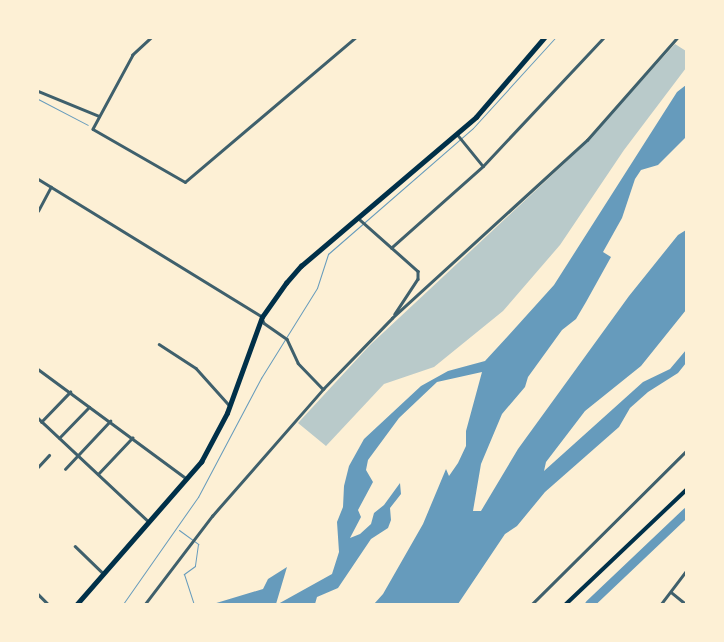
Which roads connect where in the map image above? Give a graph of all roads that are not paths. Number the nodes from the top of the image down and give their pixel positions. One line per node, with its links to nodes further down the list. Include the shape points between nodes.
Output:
1 (151, 38): 7 (street, via 133,56)
2 (355, 38): 7 (street, via 185,182 93,129)
3 (544, 38): 8 (main road, via 494,98)
4 (603, 38): 9 (street)
5 (677, 38): 16 (street, via 587,140)
6 (38, 91): 7 (street)
7 (99, 116)
8 (457, 134): 9 (street); 13 (main road)
9 (483, 166): 14 (street)
10 (38, 179): 11 (street)
11 (52, 187): 12 (street); 15 (street)
12 (38, 210)
13 (358, 218): 14 (street); 15 (main road, via 301,266)
14 (391, 248): 16 (street, via 418,271 418,279)
15 (262, 317): 19 (street, via 264,323 285,338 298,363); 21 (main road)
16 (392, 318): 19 (street)
17 (159, 344): 21 (street, via 196,368)
18 (38, 369): 20 (street)
19 (323, 389): 44 (street, via 212,516)
20 (70, 392): 22 (street); 25 (street)
21 (229, 405): 34 (main road, via 201,462)
22 (89, 407): 24 (street); 26 (street)
23 (38, 418): 25 (street)
24 (110, 421): 27 (street); 30 (street)
25 (42, 422): 26 (street)
26 (59, 438): 30 (street)
27 (132, 438): 33 (street); 34 (street)
28 (686, 451): 45 (street)
29 (49, 455): 31 (street)
30 (78, 456): 32 (street); 33 (street)
31 (38, 467)
32 (65, 469)
33 (98, 474): 36 (street)
34 (187, 478): 36 (main road)
35 (686, 490): 46 (main road)
36 (149, 522): 39 (main road)
37 (75, 546): 39 (street)
38 (686, 571): 40 (street)
39 (105, 575): 43 (main road)
40 (671, 592): 47 (street); 48 (street)
41 (38, 594): 42 (street)
42 (48, 604)
43 (77, 604)
44 (145, 604)
45 (532, 604)
46 (566, 604)
47 (661, 604)
48 (686, 604)

